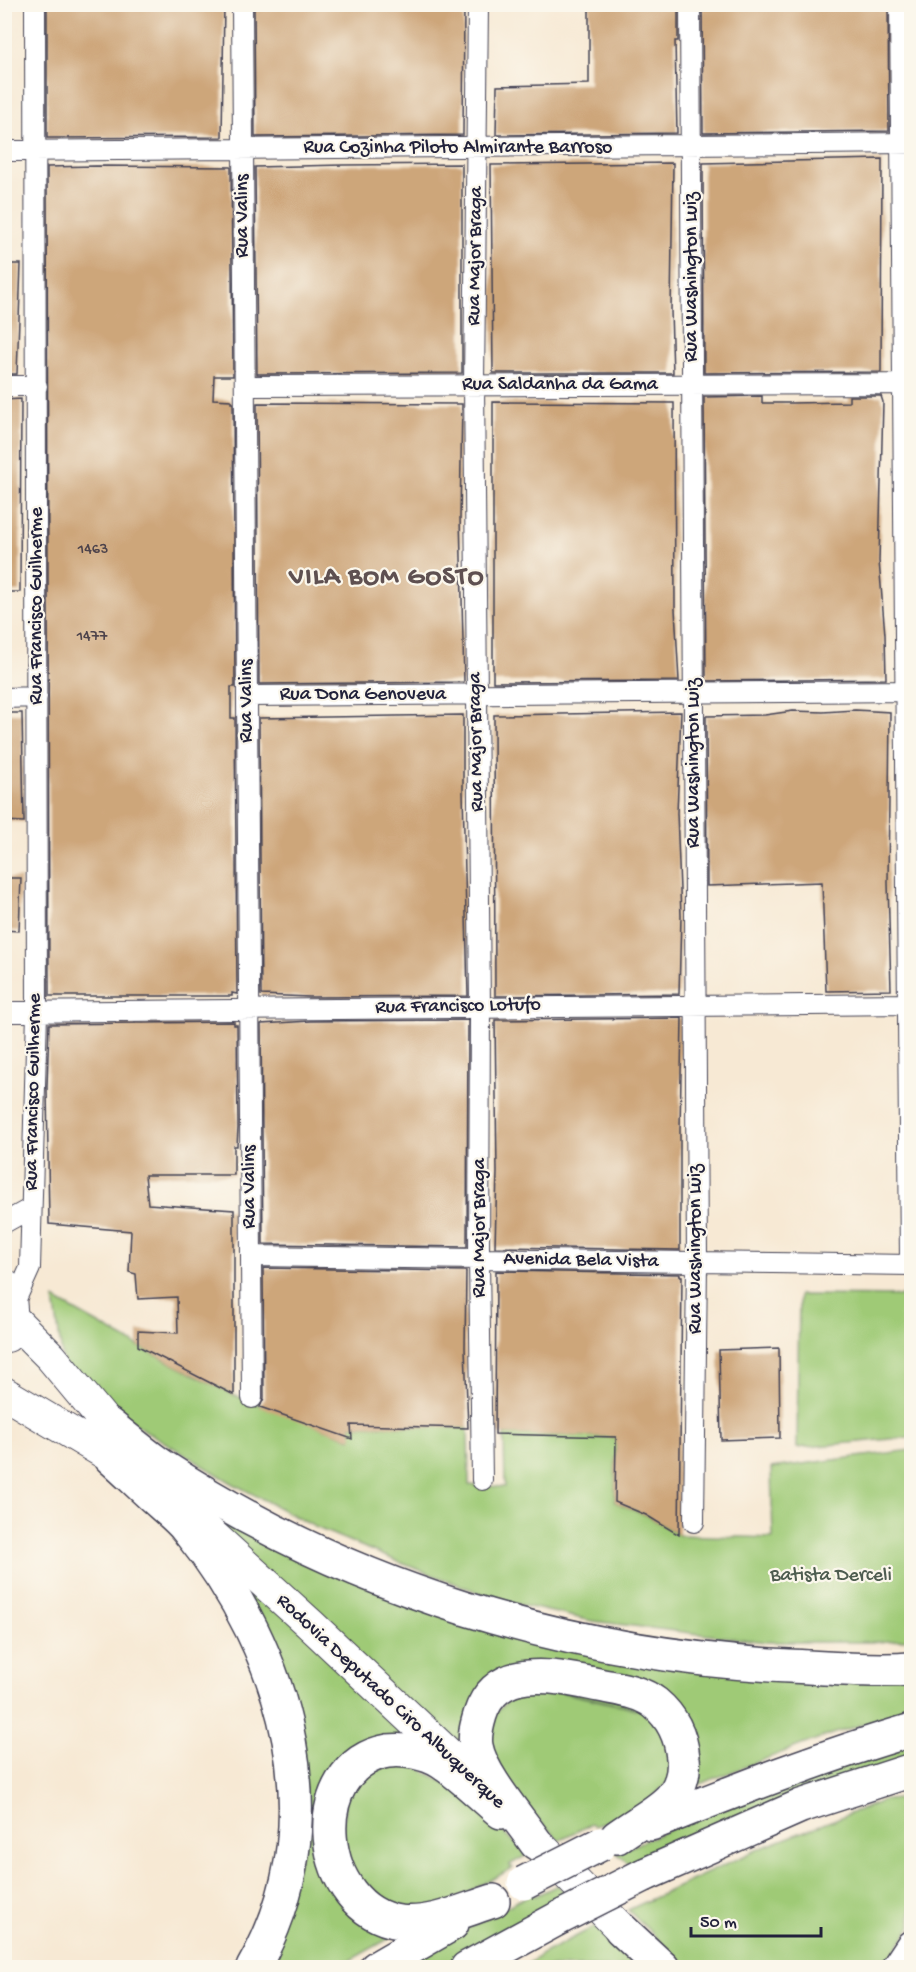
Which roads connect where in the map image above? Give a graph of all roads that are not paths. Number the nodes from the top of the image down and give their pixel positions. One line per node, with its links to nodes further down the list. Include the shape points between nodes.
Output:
1 (34, 4): 11 (street, Rua Francisco Guilherme)
2 (242, 4): 9 (street, Rua Valins)
3 (478, 4): 8 (street, Rua Major Braga)
4 (690, 4): 7 (street, Rua Washington Luiz)
5 (900, 4): 6 (street)
6 (906, 143): 7 (street, Rua Cozinha Piloto Almirante Barroso); 13 (street)
7 (691, 146): 8 (street, Rua Cozinha Piloto Almirante Barroso); 14 (street, Rua Washington Luiz)
8 (478, 148): 9 (street, Rua Cozinha Piloto Almirante Barroso); 12 (street, Rua Major Braga)
9 (243, 149): 11 (street, Rua Cozinha Piloto Almirante Barroso); 17 (street, Rua Valins)
10 (4, 151): 11 (street, Rua Cozinha Piloto Almirante Barroso)
11 (35, 151): 16 (street, Rua Francisco Guilherme)
12 (474, 384): 14 (street, Rua Saldanha da Gama); 17 (street, Rua Saldanha da Gama); 20 (street, Rua Major Braga)
13 (907, 384): 14 (street, Rua Saldanha da Gama); 18 (street)
14 (692, 385): 19 (street, Rua Washington Luiz)
15 (4, 386): 16 (street)
16 (37, 386): 23 (street, Rua Francisco Guilherme)
17 (245, 386): 21 (street, Rua Valins)
18 (908, 691): 19 (street, Rua Dona Genoveva); 24 (street)
19 (694, 693): 20 (street, Rua Dona Genoveva); 26 (street, Rua Washington Luiz)
20 (477, 694): 21 (street, Rua Dona Genoveva); 25 (street, Rua Major Braga)
21 (247, 696): 27 (street, Rua Valins)
22 (4, 698): 23 (street)
23 (37, 698): 29 (street, Rua Francisco Guilherme)
24 (910, 1004): 26 (street, Rua Francisco Lotufo); 35 (street)
25 (480, 1006): 26 (street, Rua Francisco Lotufo); 27 (street, Rua Francisco Lotufo); 33 (street, Rua Major Braga)
26 (696, 1006): 34 (street, Rua Washington Luiz)
27 (249, 1010): 29 (street, Rua Francisco Lotufo); 32 (street, Rua Valins)
28 (4, 1012): 29 (street, Rua Francisco Lotufo)
29 (37, 1012): 30 (street, Rua Francisco Guilherme)
30 (31, 1208): 31 (street, Rua Francisco Guilherme); 36 (street, Rua Francisco Guilherme, via 30,1268)
31 (4, 1223)
32 (251, 1256): 33 (street, Avenida Bela Vista); 38 (street, Rua Valins)
33 (479, 1260): 34 (street, Avenida Bela Vista); 41 (street, Rua Major Braga)
34 (697, 1262): 35 (street, Avenida Bela Vista); 43 (street, Rua Washington Luiz)
35 (911, 1265)
36 (8, 1313): 39 (main road, Rodovia Deputado Ciro Albuquerque)
37 (4, 1393): 40 (main road, Rodovia Deputado Ciro Albuquerque)
38 (252, 1398)
39 (108, 1424): 42 (main road, Rodovia Deputado Ciro Albuquerque); 44 (highway, via 163,1467 228,1507 311,1549 375,1578 513,1624 665,1655 743,1664)
40 (111, 1458): 42 (main road, Rodovia Deputado Ciro Albuquerque); 55 (highway, via 185,1526 206,1553 242,1610 281,1703 294,1770 294,1840 287,1885)
41 (482, 1480)
42 (152, 1481): 50 (main road, Rodovia Deputado Ciro Albuquerque, via 417,1724)
43 (694, 1522)
44 (912, 1669)
45 (912, 1730): 49 (highway, via 752,1784)
46 (912, 1770): 48 (highway)
47 (912, 1791): 48 (highway, via 888,1790)
48 (801, 1806): 52 (highway, bridge, via 644,1875)
49 (609, 1840): 50 (highway, via 670,1800 684,1767 677,1731 653,1701 636,1693 556,1676 535,1676 517,1678 495,1689 483,1706 476,1727 476,1746 485,1770); 51 (highway, bridge)
50 (537, 1842): 51 (highway, via 441,1762 420,1753 398,1750 375,1754 341,1781 333,1799 331,1854 348,1891 364,1906 398,1922 419,1923); 53 (main road, Rodovia Deputado Ciro Albuquerque)
51 (493, 1901): 56 (highway)
52 (547, 1924): 57 (highway); 58 (highway)
53 (621, 1929): 59 (highway); 60 (highway)
54 (912, 1947): 61 (highway)
55 (253, 1968)
56 (376, 1968)
57 (467, 1968)
58 (501, 1968)
59 (650, 1968)
60 (663, 1968)
61 (898, 1968)

